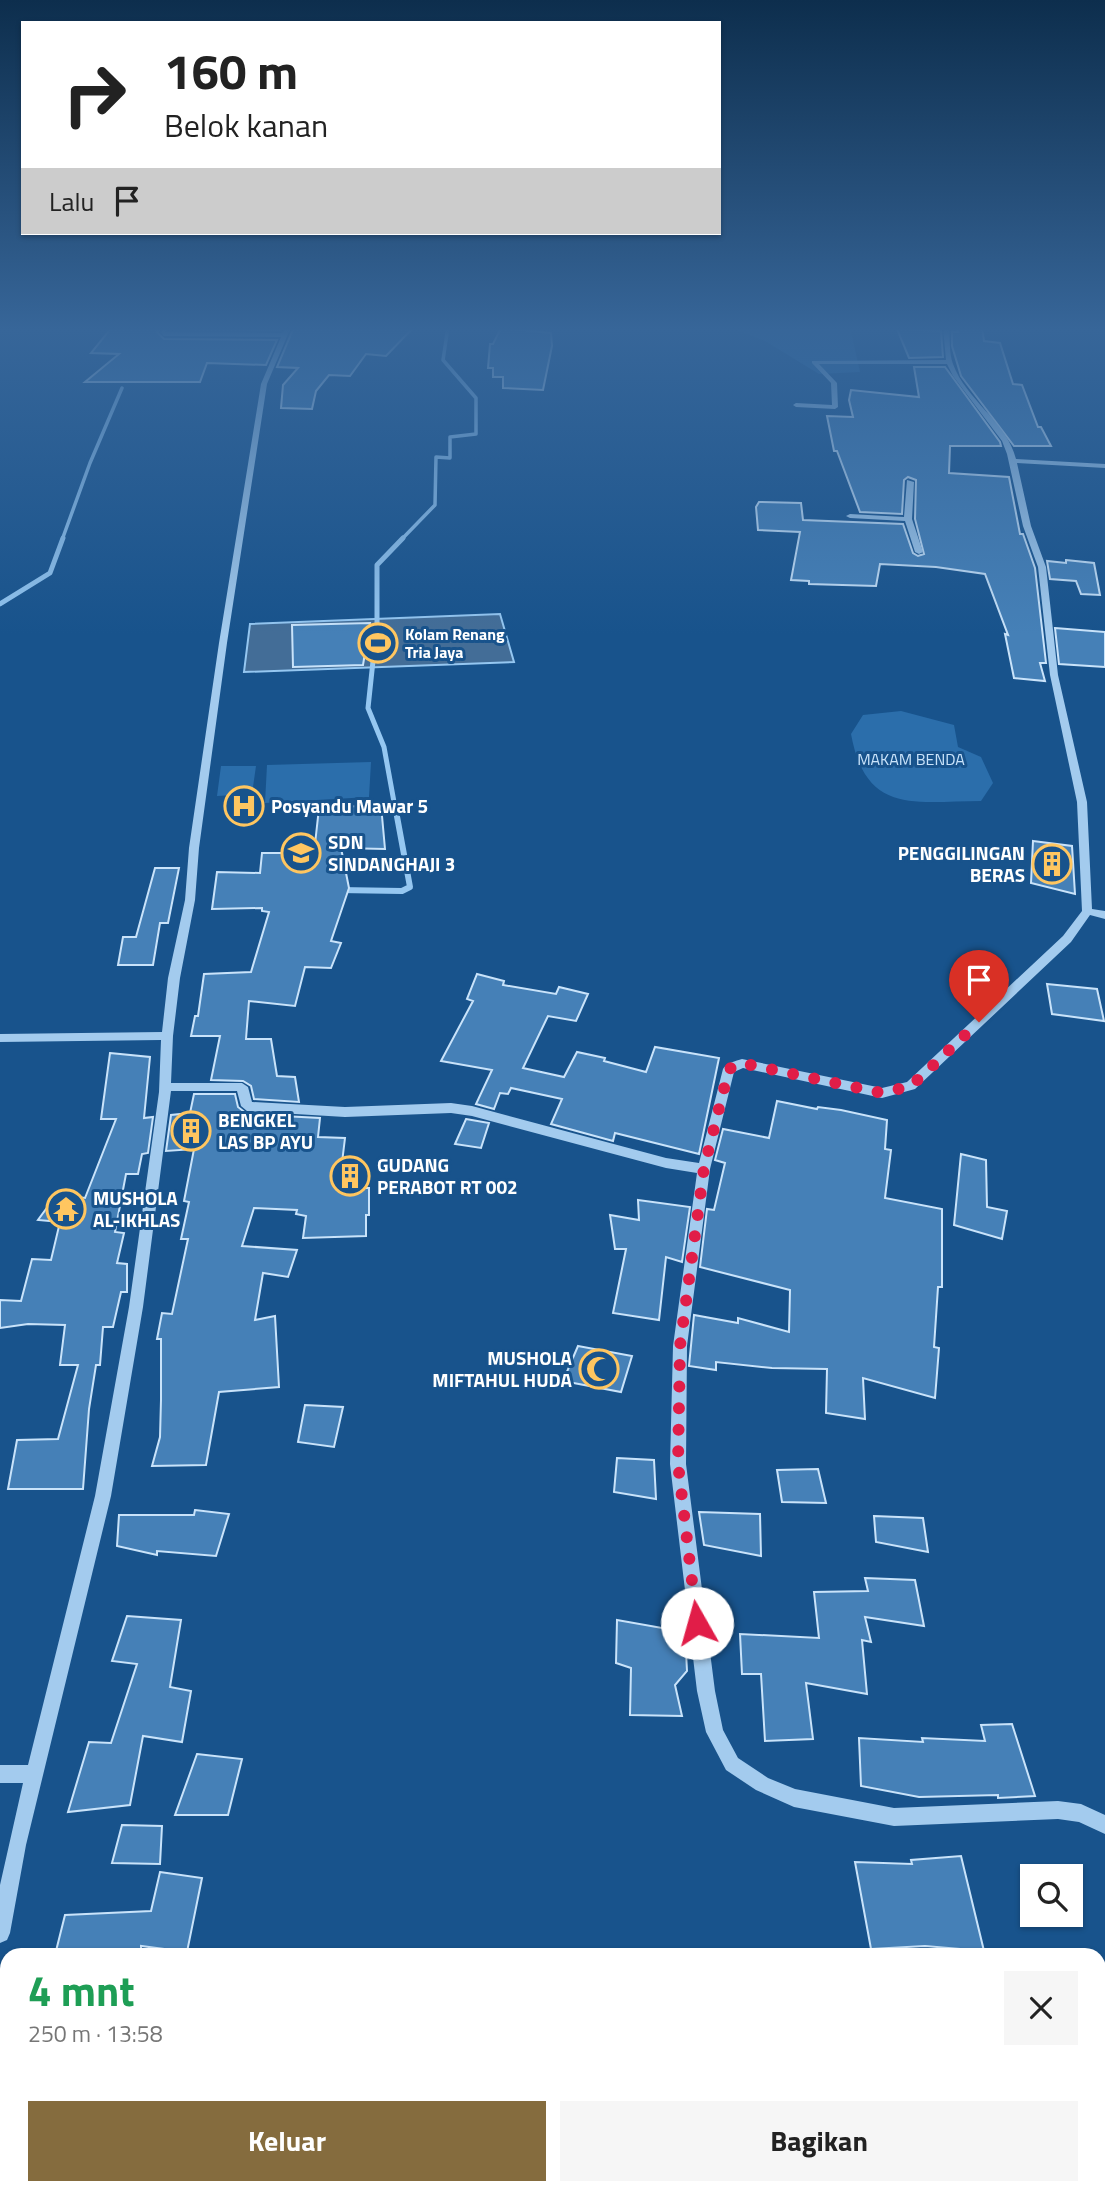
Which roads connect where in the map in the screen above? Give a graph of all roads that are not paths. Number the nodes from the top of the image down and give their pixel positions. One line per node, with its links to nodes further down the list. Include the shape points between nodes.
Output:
1 (257, 429): 11 (street)
2 (996, 429): 3 (street)
3 (1012, 461): 4 (street); 9 (street, via 1042,567 1054,674 1082,802)
4 (1105, 466)
5 (910, 482): 7 (street)
6 (850, 516): 7 (street)
7 (908, 519): 8 (street)
8 (919, 552)
9 (1087, 911): 10 (street); 14 (street, via 1067,939 911,1086 882,1093 742,1063 729,1069)
10 (1105, 915)
11 (167, 1036): 12 (street); 13 (street)
12 (0, 1038)
13 (165, 1087): 14 (street, via 242,1087 247,1107 472,1111 666,1163); 16 (street, via 136,1307 103,1496)
14 (704, 1168): 17 (street, via 680,1346 678,1464 706,1691 715,1732 732,1764 794,1798 894,1817 1058,1810 1081,1813)
15 (0, 1774): 16 (street)
16 (34, 1774): 18 (street)
17 (1105, 1825)
18 (0, 1933)

